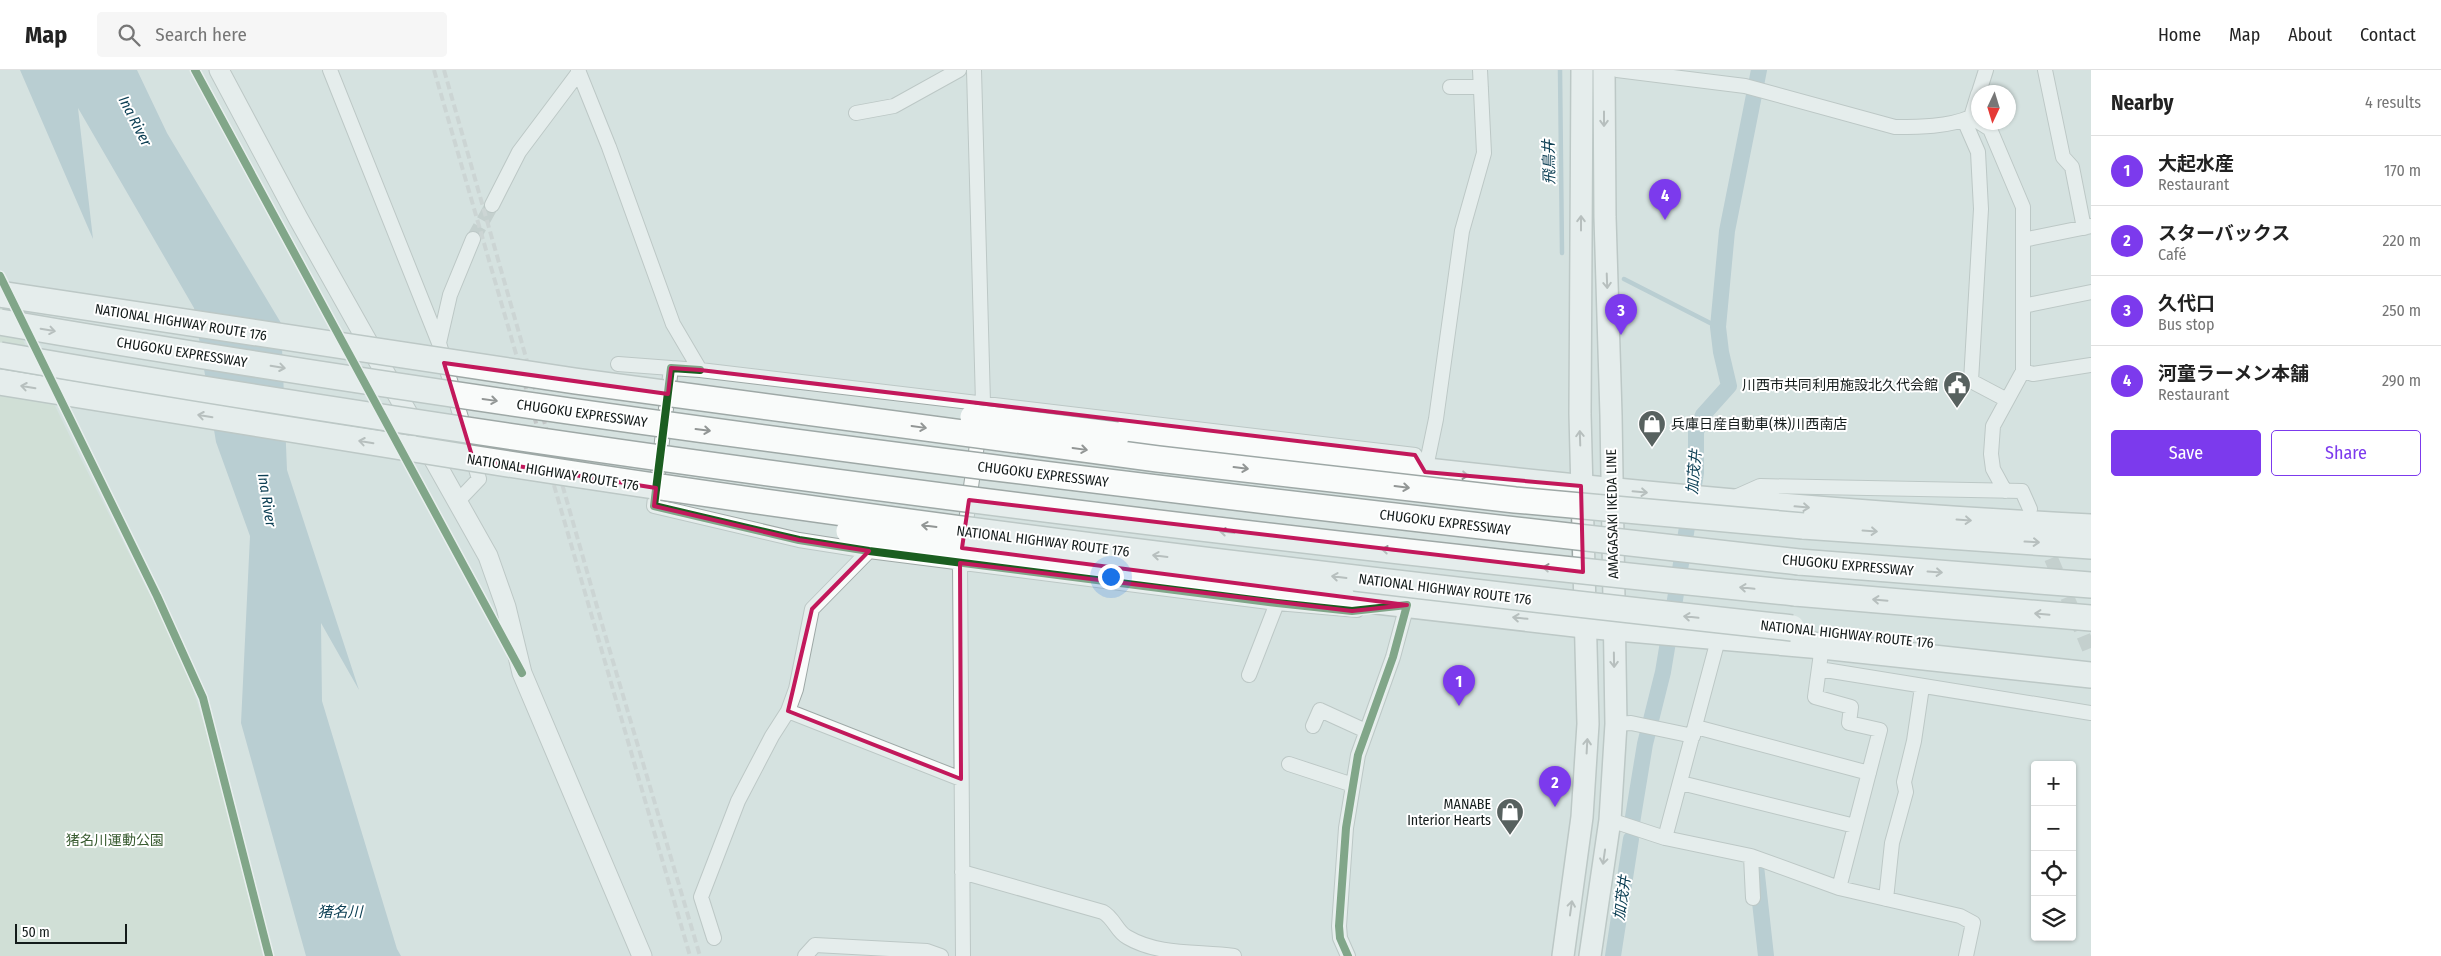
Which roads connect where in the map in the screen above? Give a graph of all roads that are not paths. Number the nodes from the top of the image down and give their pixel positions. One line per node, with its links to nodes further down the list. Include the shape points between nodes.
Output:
1 (219, 70): 44 (street)
2 (330, 70): 27 (street)
3 (958, 70): 15 (street, via 894,106)
4 (974, 70): 37 (street)
5 (1480, 70): 14 (street)
6 (1582, 70): 40 (main road, one-way to 6)
7 (1604, 70): 41 (main road, AMAGASAKI IKEDA LINE, one-way to 41)
8 (1617, 70): 16 (street, via 1746,86 1895,126)
9 (1986, 70): 12 (street)
10 (2045, 70): 20 (street, via 2063,157 2072,167)
11 (578, 71): 19 (street, via 520,152); 32 (street, via 673,324)
12 (1981, 85)
13 (1450, 87): 14 (street)
14 (1481, 87): 38 (street, via 1484,152 1462,231 1438,409)
15 (856, 113)
16 (1971, 121)
17 (1974, 130): 36 (street, via 1981,209 1971,382)
18 (1990, 130): 22 (street, via 2023,207)
19 (492, 205)
20 (2087, 227): 22 (street)
21 (473, 239): 27 (street, via 450,295)
22 (2023, 240): 25 (street)
23 (2091, 292): 25 (street, via 2070,292)
24 (0, 294): 34 (highway, NATIONAL HIGHWAY ROUTE 176, bridge)
25 (2023, 306): 33 (street)
26 (0, 322): 50 (highway, CHUGOKU EXPRESSWAY, one-way to 50, bridge, via 669,426 1124,484 1799,562)
27 (439, 343): 44 (street, via 479,479)
28 (0, 355): 53 (highway, one-way to 28, bridge, via 1531,566 1022,508 417,422)
29 (618, 364): 31 (street)
30 (2091, 365): 33 (street, via 2033,374)
31 (671, 368): 32 (street); 48 (street, via 654,506 798,540)
32 (700, 370): 37 (street)
33 (2023, 371): 36 (street)
34 (575, 381): 38 (highway, bridge, via 780,394); 47 (highway, NATIONAL HIGHWAY ROUTE 176, one-way to 47, bridge, via 1158,459 1515,500 1804,526)
35 (0, 382): 39 (highway, NATIONAL HIGHWAY ROUTE 176, one-way to 35, bridge)
36 (2007, 400): 42 (street, via 1993,426 1991,454 1993,469)
37 (983, 403): 38 (street, via 1415,455); 49 (street)
38 (1425, 472): 40 (highway, one-way to 40)
39 (616, 482): 52 (highway, bridge, via 887,538); 58 (highway, NATIONAL HIGHWAY ROUTE 176, one-way to 39, bridge, via 1159,556)
40 (1581, 486): 41 (highway); 54 (main road)
41 (1612, 489): 43 (highway, one-way to 43); 55 (main road, AMAGASAKI IKEDA LINE)
42 (2005, 491): 43 (street, via 1760,486); 45 (street, via 2022,491)
43 (1727, 500): 46 (highway, one-way to 46, via 1908,516)
44 (458, 501): 82 (street, via 498,580 522,673)
45 (2030, 509)
46 (2091, 527)
47 (2091, 546)
48 (869, 551): 49 (street); 62 (street, via 812,609 796,689)
49 (960, 563): 51 (street); 70 (street)
50 (2091, 585)
51 (1277, 603): 52 (street, via 1352,610); 59 (street)
52 (1407, 605): 54 (highway, one-way to 52); 66 (street, via 1388,674)
53 (2091, 618)
54 (1584, 625): 55 (highway); 88 (main road, one-way to 54, via 1582,816 1588,724)
55 (1613, 626): 56 (highway); 64 (main road, AMAGASAKI IKEDA LINE, one-way to 64)
56 (1719, 636): 57 (highway); 67 (street)
57 (1821, 657): 60 (highway); 61 (street); 69 (street, via 1815,697 1851,707 1849,723 1880,730)
58 (2091, 659)
59 (1249, 675)
60 (2091, 675)
61 (1922, 687): 63 (street); 80 (street, via 1904,782 1906,792 1892,843)
62 (788, 712): 70 (street); 81 (street, via 738,801 701,896)
63 (2091, 713)
64 (1616, 724): 67 (street); 73 (main road, AMAGASAKI IKEDA LINE)
65 (1314, 726): 66 (street, via 1320,710)
66 (1366, 731): 72 (street)
67 (1694, 731): 69 (street); 71 (street)
68 (1289, 764): 72 (street)
69 (1869, 772): 74 (street)
70 (961, 779): 77 (street)
71 (1681, 783): 74 (street); 75 (street)
72 (1353, 786): 87 (street, via 1344,850 1339,926)
73 (1610, 820): 75 (street); 89 (main road, AMAGASAKI IKEDA LINE, one-way to 89)
74 (1855, 826): 78 (street)
75 (1665, 838): 76 (street)
76 (1750, 856): 78 (street); 79 (street)
77 (962, 872): 85 (street); 86 (street, via 1104,912 1122,934 1135,941 1196,954)
78 (1839, 888): 80 (street)
79 (1753, 898)
80 (1886, 899): 90 (street, via 1960,916 1972,923)
81 (714, 938)
82 (642, 956)
83 (805, 956): 84 (street, via 815,946 927,951)
84 (941, 956)
85 (963, 956)
86 (1234, 956)
87 (1348, 956)
88 (1563, 956)
89 (1590, 956)
90 (1966, 956)

